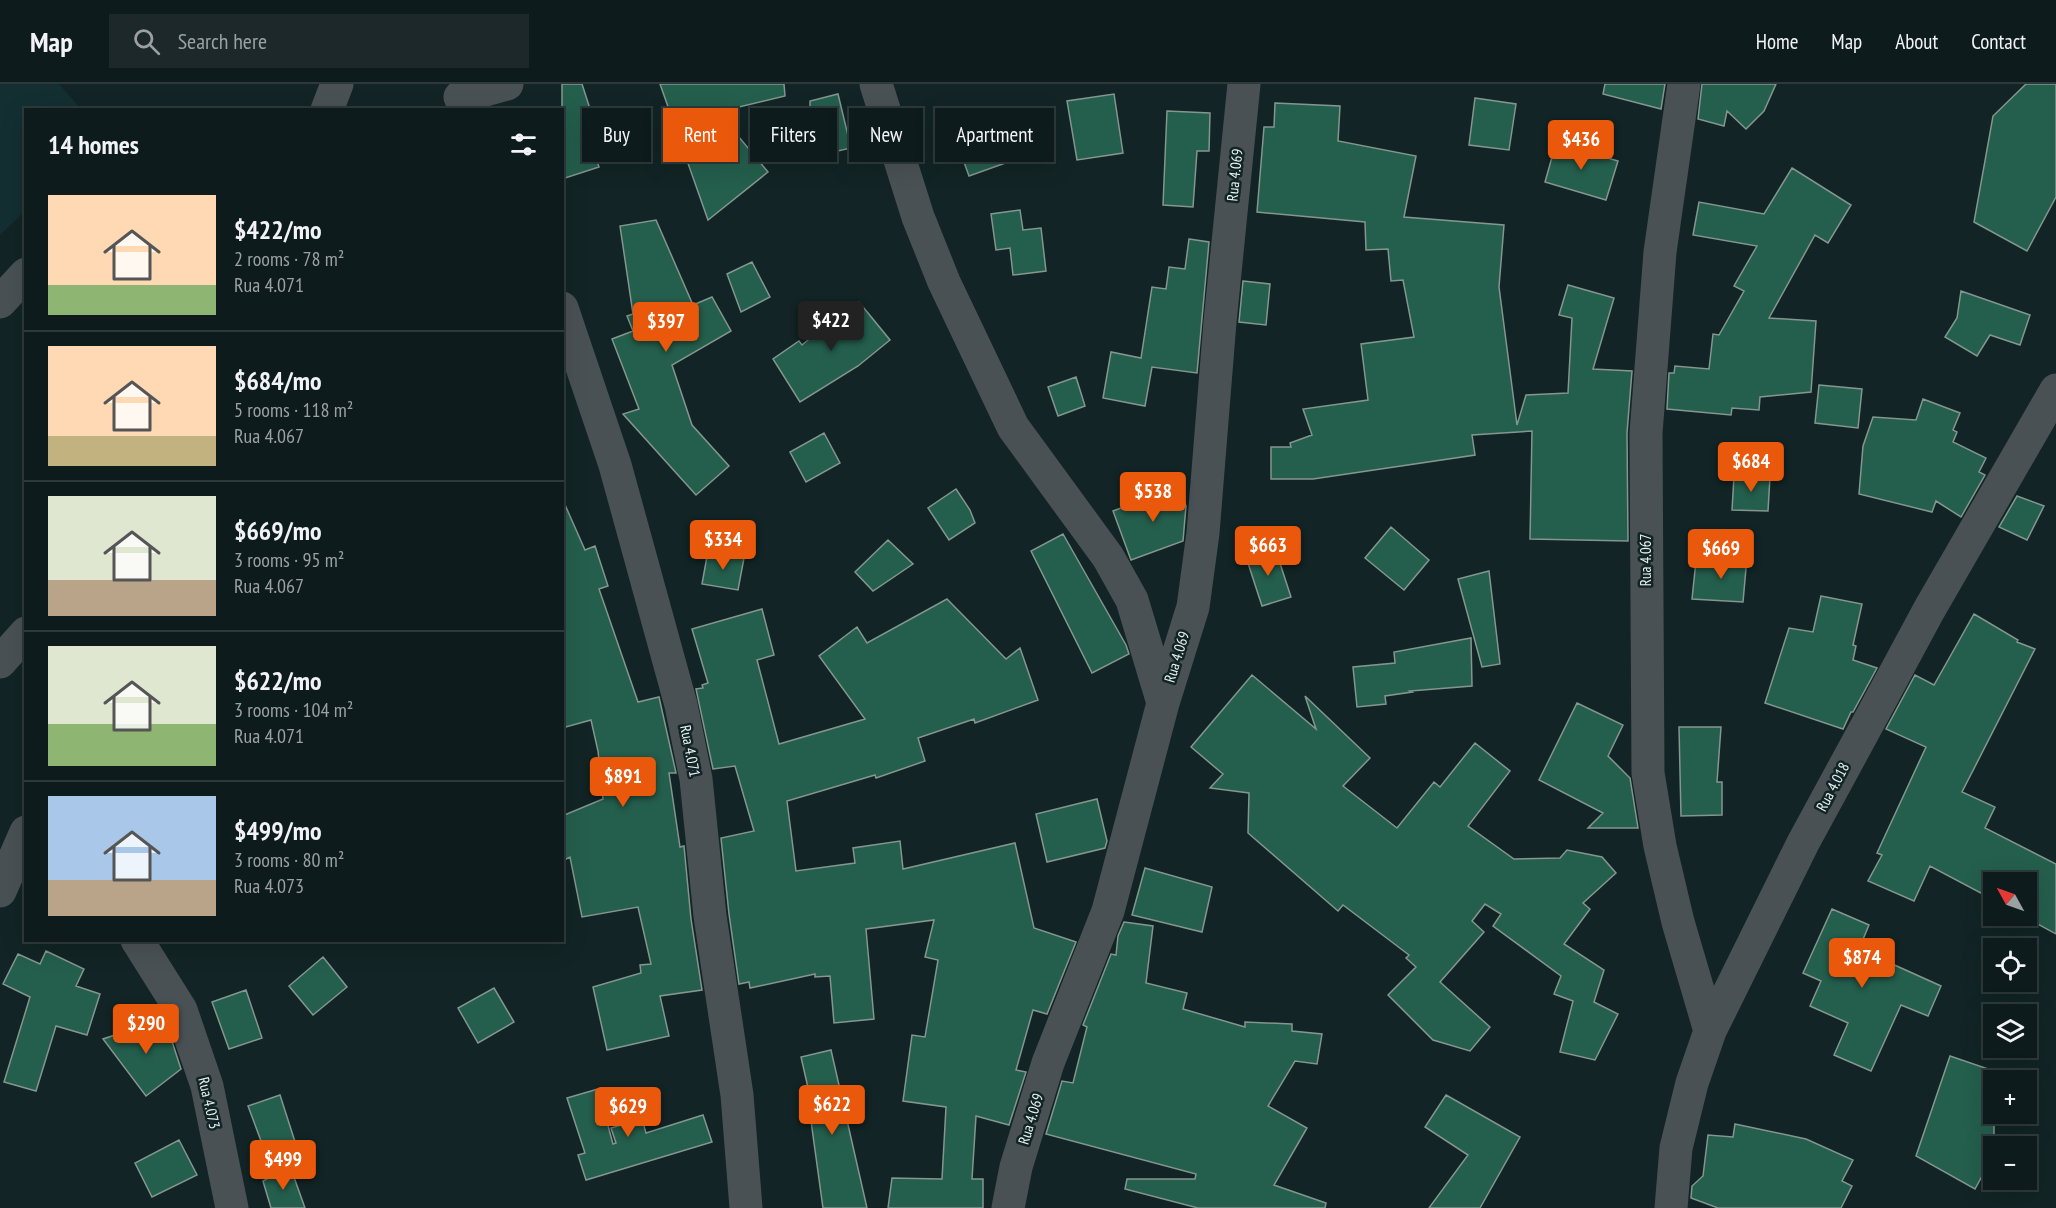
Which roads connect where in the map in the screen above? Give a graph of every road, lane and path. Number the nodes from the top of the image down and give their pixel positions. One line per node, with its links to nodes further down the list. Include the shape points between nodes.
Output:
1 (507, 84): 5 (street)
2 (876, 84): 12 (street, via 918,217 949,292 1012,427 1108,557 1132,600)
3 (1244, 84): 12 (street, Rua 4.069, via 1203,533 1193,607)
4 (1684, 84): 16 (street, Rua 4.067, via 1660,252 1646,433 1648,773 1678,922)
5 (456, 97)
6 (24, 276): 7 (street)
7 (0, 302)
8 (564, 314): 18 (street, Rua 4.071, via 615,465 681,705 696,779 737,1095)
9 (2056, 390): 16 (street, Rua 4.018, via 1860,737)
10 (24, 635): 11 (street)
11 (0, 662)
12 (1163, 703): 19 (street, Rua 4.069, via 1108,911 1047,1063)
13 (24, 838): 14 (street)
14 (0, 891)
15 (138, 942): 17 (street, Rua 4.073, via 181,1010 207,1086)
16 (1710, 1031): 20 (street, Rua 4.018, via 1676,1148)
17 (232, 1208)
18 (746, 1208)
19 (1008, 1208)
20 (1671, 1208)

